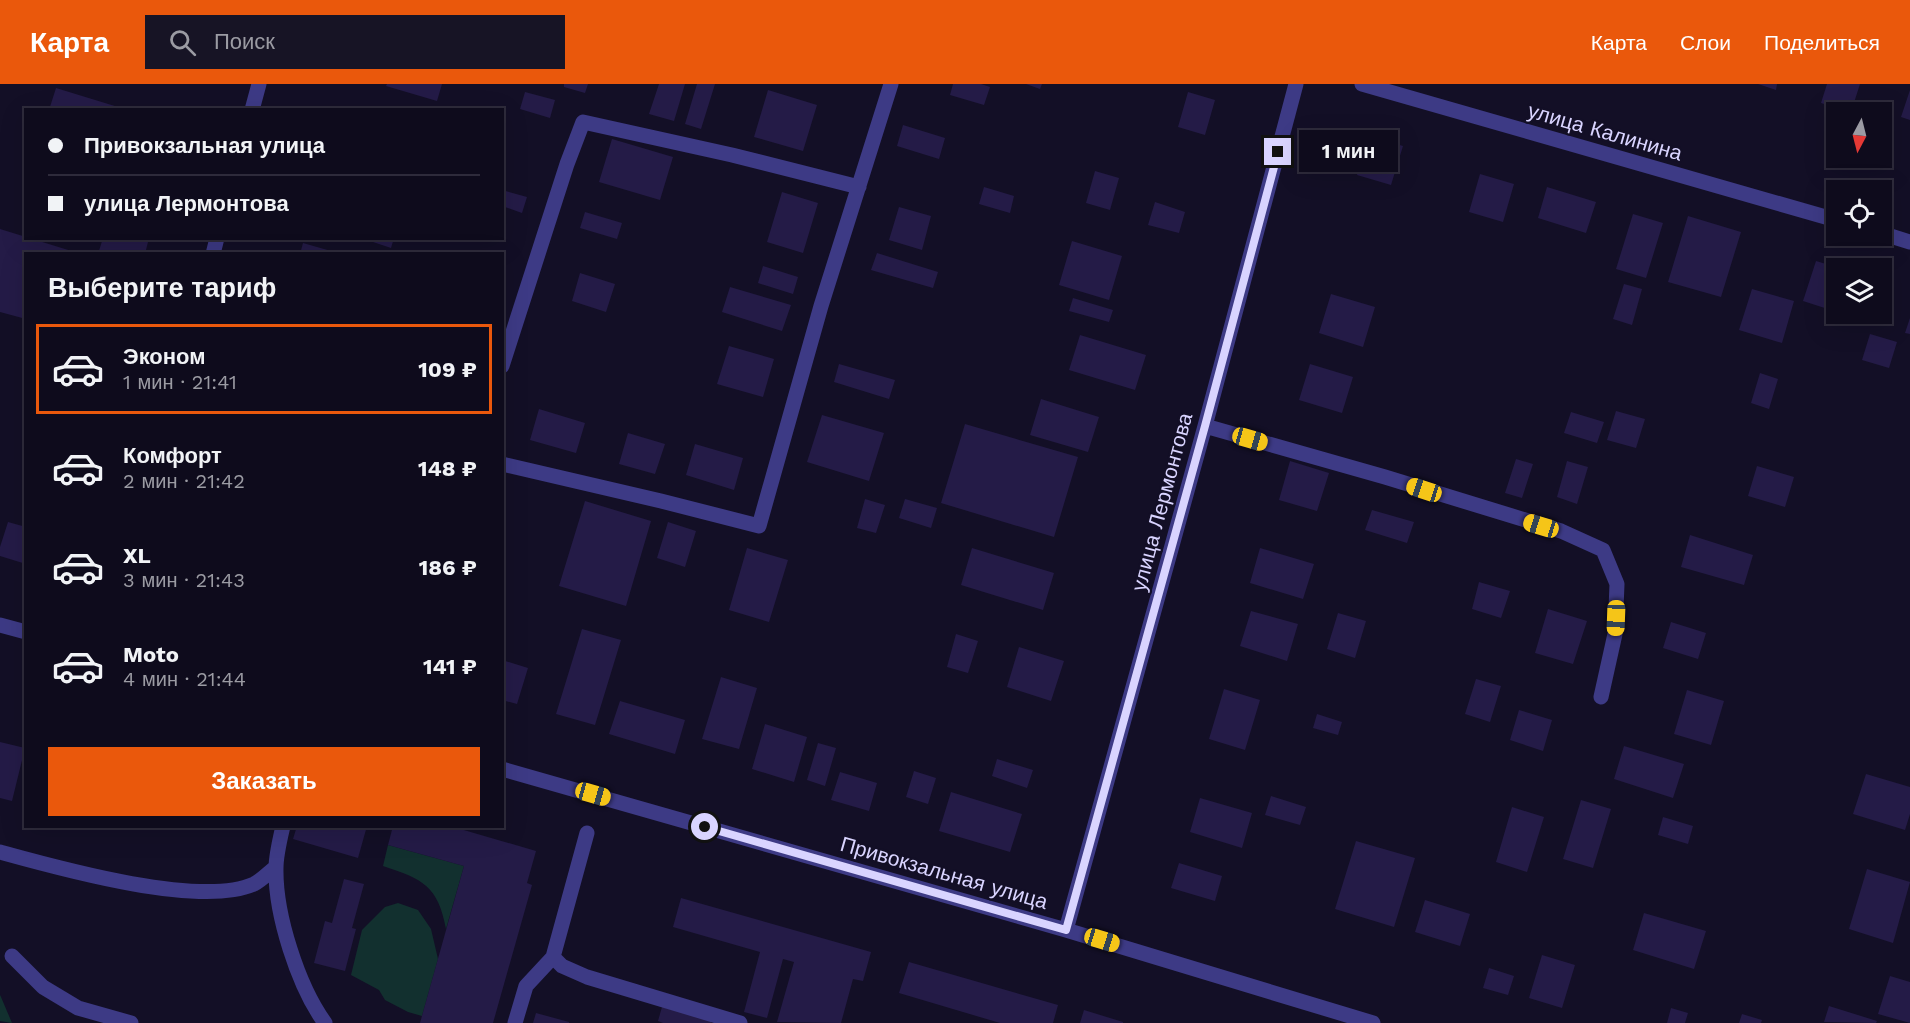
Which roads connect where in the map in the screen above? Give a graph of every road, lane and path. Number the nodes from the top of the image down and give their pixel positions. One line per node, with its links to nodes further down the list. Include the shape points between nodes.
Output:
1 (259, 84): 5 (street)
2 (891, 84): 6 (street)
3 (1296, 84): 11 (street, улица Лермонтова)
4 (1362, 84): 7 (street, улица Калинина)
5 (253, 108)
6 (859, 187): 10 (street, via 583,122); 12 (street, via 759,526)
7 (1826, 217)
8 (1892, 236): 9 (street)
9 (1910, 242)
10 (504, 360)
11 (1205, 426): 15 (street, via 1561,531 1603,550 1617,584 1615,634); 21 (street, улица Лермонтова)
12 (504, 464)
13 (0, 625): 14 (street)
14 (24, 631)
15 (1601, 698)
16 (504, 770): 21 (street, Привокзальная улица)
17 (283, 828): 20 (street)
18 (587, 833): 23 (street)
19 (0, 852): 20 (street, via 184,891 223,892 255,884)
20 (276, 867): 25 (street, via 284,929 313,1006)
21 (1066, 930): 28 (street, Привокзальная улица)
22 (12, 956): 24 (street, via 43,987 78,1008)
23 (553, 957): 26 (street, via 526,986); 27 (street, via 562,966 587,977)
24 (131, 1023)
25 (325, 1023)
26 (515, 1023)
27 (740, 1023)
28 (1373, 1023)

